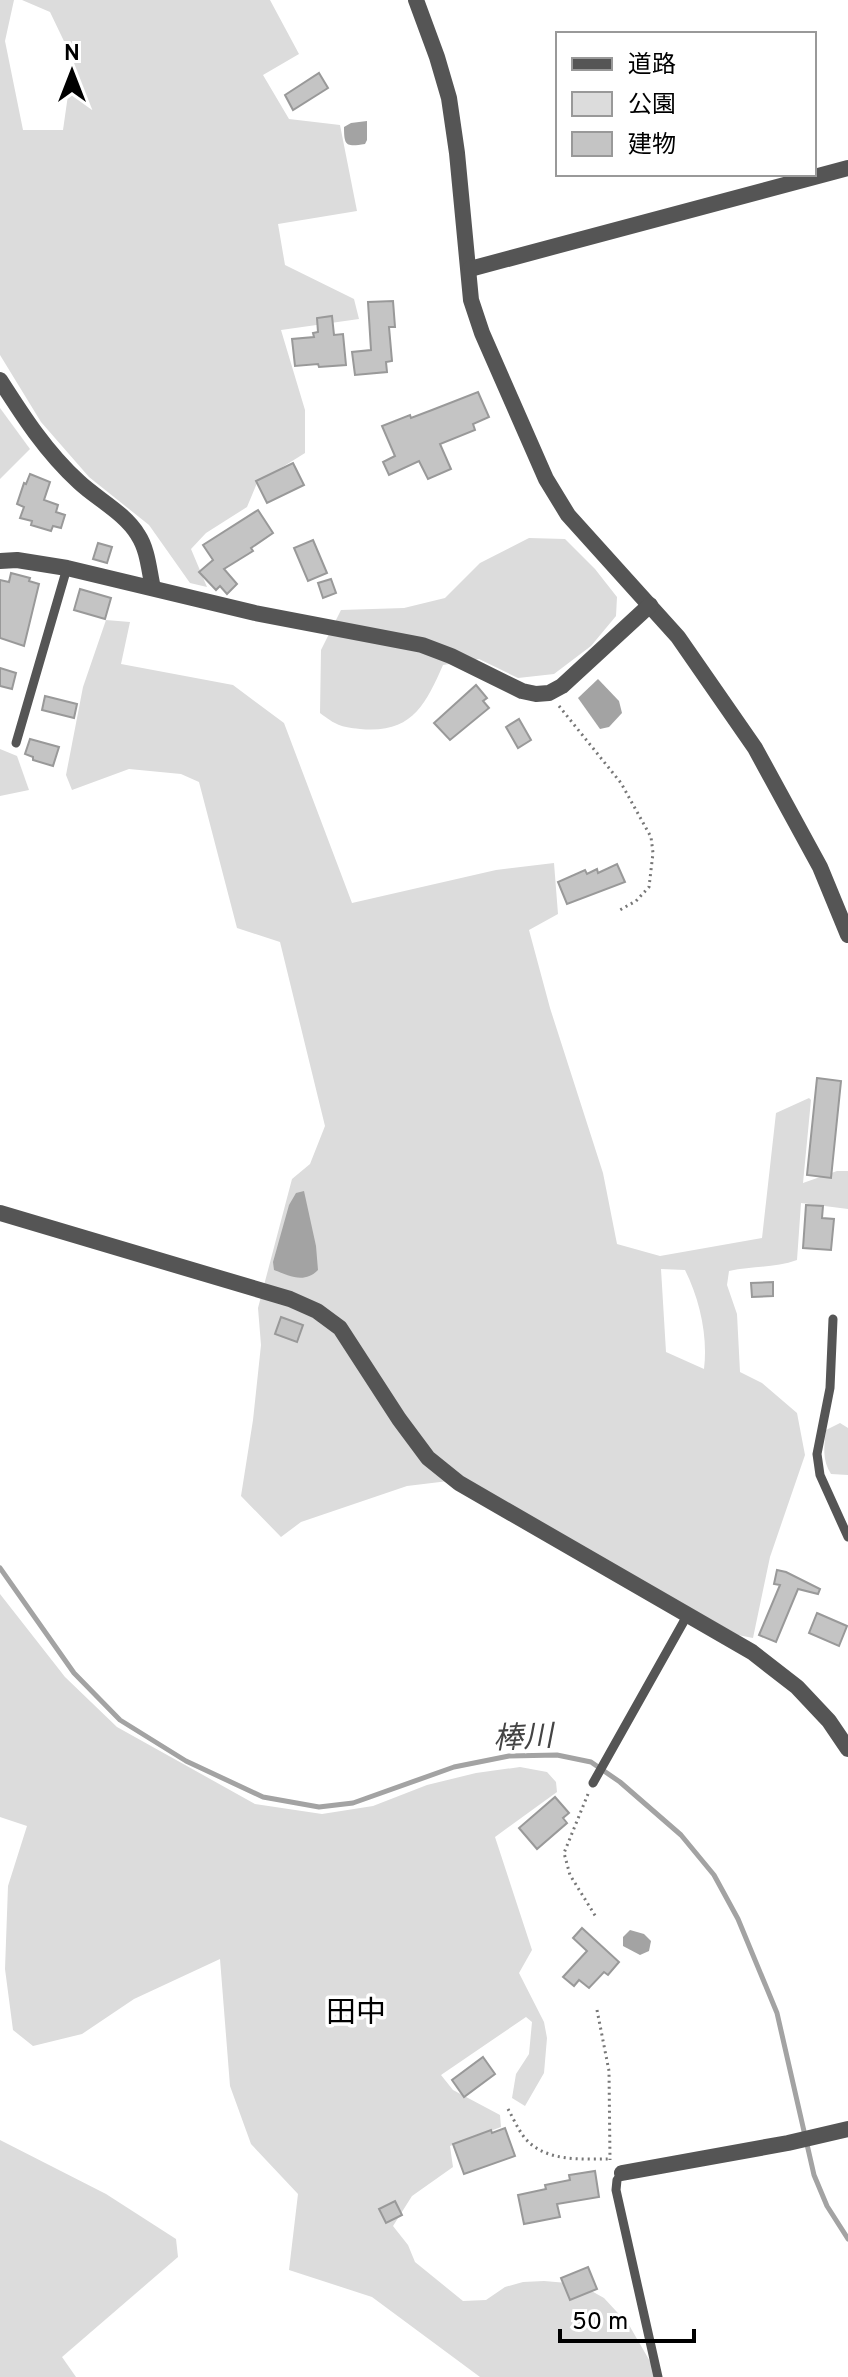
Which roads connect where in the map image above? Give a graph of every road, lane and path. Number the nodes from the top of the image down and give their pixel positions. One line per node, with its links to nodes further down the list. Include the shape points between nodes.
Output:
1 (416, 0): 3 (street, via 449,98)
2 (848, 168): 3 (street)
3 (470, 269): 8 (street, via 471,300 482,333 546,479 568,515)
4 (0, 380): 7 (street, via 55,458 138,534)
5 (0, 561): 6 (street)
6 (67, 568): 7 (street); 10 (lane)
7 (153, 588): 9 (street, via 422,645 522,691)
8 (650, 605): 9 (street); 12 (street, via 755,748 820,867)
9 (549, 693): 11 (path, via 621,783 651,837 649,887)
10 (16, 743)
11 (618, 911)
12 (848, 935)
13 (0, 1213): 16 (street, via 317,1311 340,1328 428,1458 459,1483)
14 (833, 1319): 15 (lane, via 830,1388 817,1454 820,1475)
15 (848, 1537)
16 (688, 1614): 17 (street, via 752,1652 797,1687); 18 (lane)
17 (848, 1749)
18 (593, 1783): 19 (path, via 564,1853 570,1875)
19 (596, 1917)
20 (597, 2010): 23 (path, via 609,2071)
21 (508, 2109): 23 (path, via 523,2136 545,2154)
22 (848, 2129): 24 (street)
23 (608, 2159): 24 (path)
24 (622, 2173): 25 (lane, via 616,2190)
25 (658, 2377)

